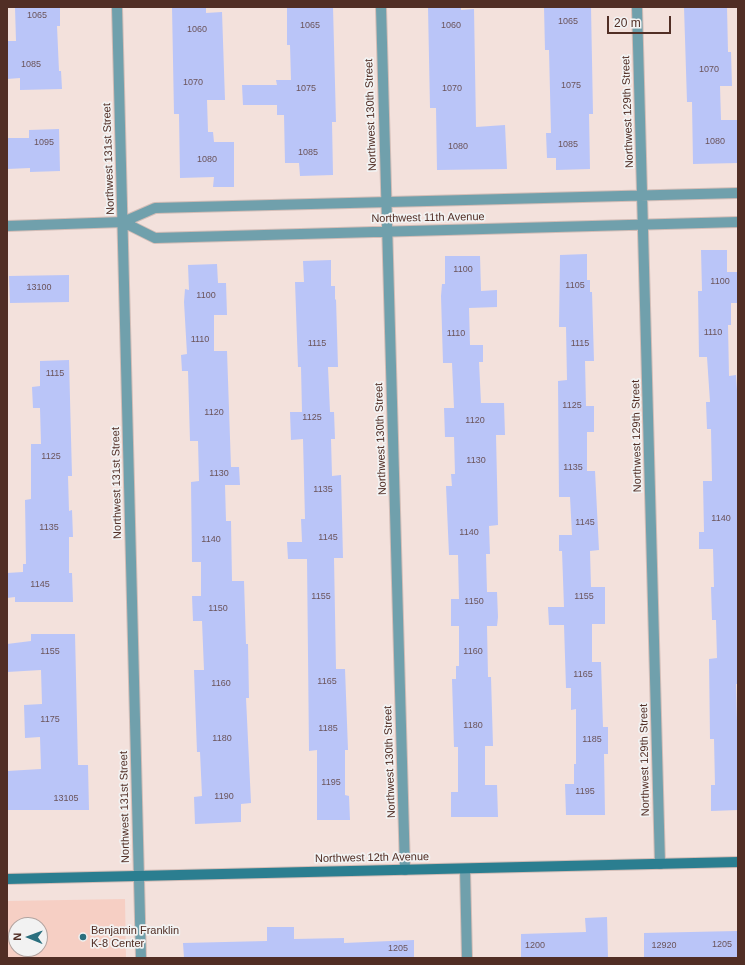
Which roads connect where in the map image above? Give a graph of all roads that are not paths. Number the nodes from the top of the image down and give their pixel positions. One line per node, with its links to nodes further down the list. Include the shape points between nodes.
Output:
1 (116, 7): 7 (street, Northwest 131st Street)
2 (381, 7): 6 (street, Northwest 130th Street)
3 (637, 7): 5 (street, Northwest 129th Street)
4 (738, 193): 5 (street, Northwest 11th Avenue)
5 (642, 195): 6 (street, Northwest 11th Avenue); 9 (street, Northwest 129th Street)
6 (386, 202): 7 (street, Northwest 11th Avenue, via 155,208); 11 (street, Northwest 130th Street)
7 (123, 222): 10 (street, Northwest 11th Avenue); 11 (street, Northwest 11th Avenue, via 155,238); 16 (street, Northwest 131st Street)
8 (738, 222): 9 (street, Northwest 11th Avenue)
9 (643, 225): 11 (street, Northwest 11th Avenue); 13 (street, Northwest 129th Street)
10 (7, 226)
11 (386, 231): 15 (street, Northwest 130th Street)
12 (738, 862): 13 (street, Northwest 12th Avenue)
13 (660, 864): 14 (street, Northwest 12th Avenue)
14 (464, 869): 15 (street, Northwest 12th Avenue); 19 (street)
15 (405, 870): 16 (street, Northwest 12th Avenue)
16 (139, 875): 17 (street, Northwest 12th Avenue); 18 (street, Northwest 131st Street)
17 (7, 879)
18 (141, 958)
19 (467, 958)

